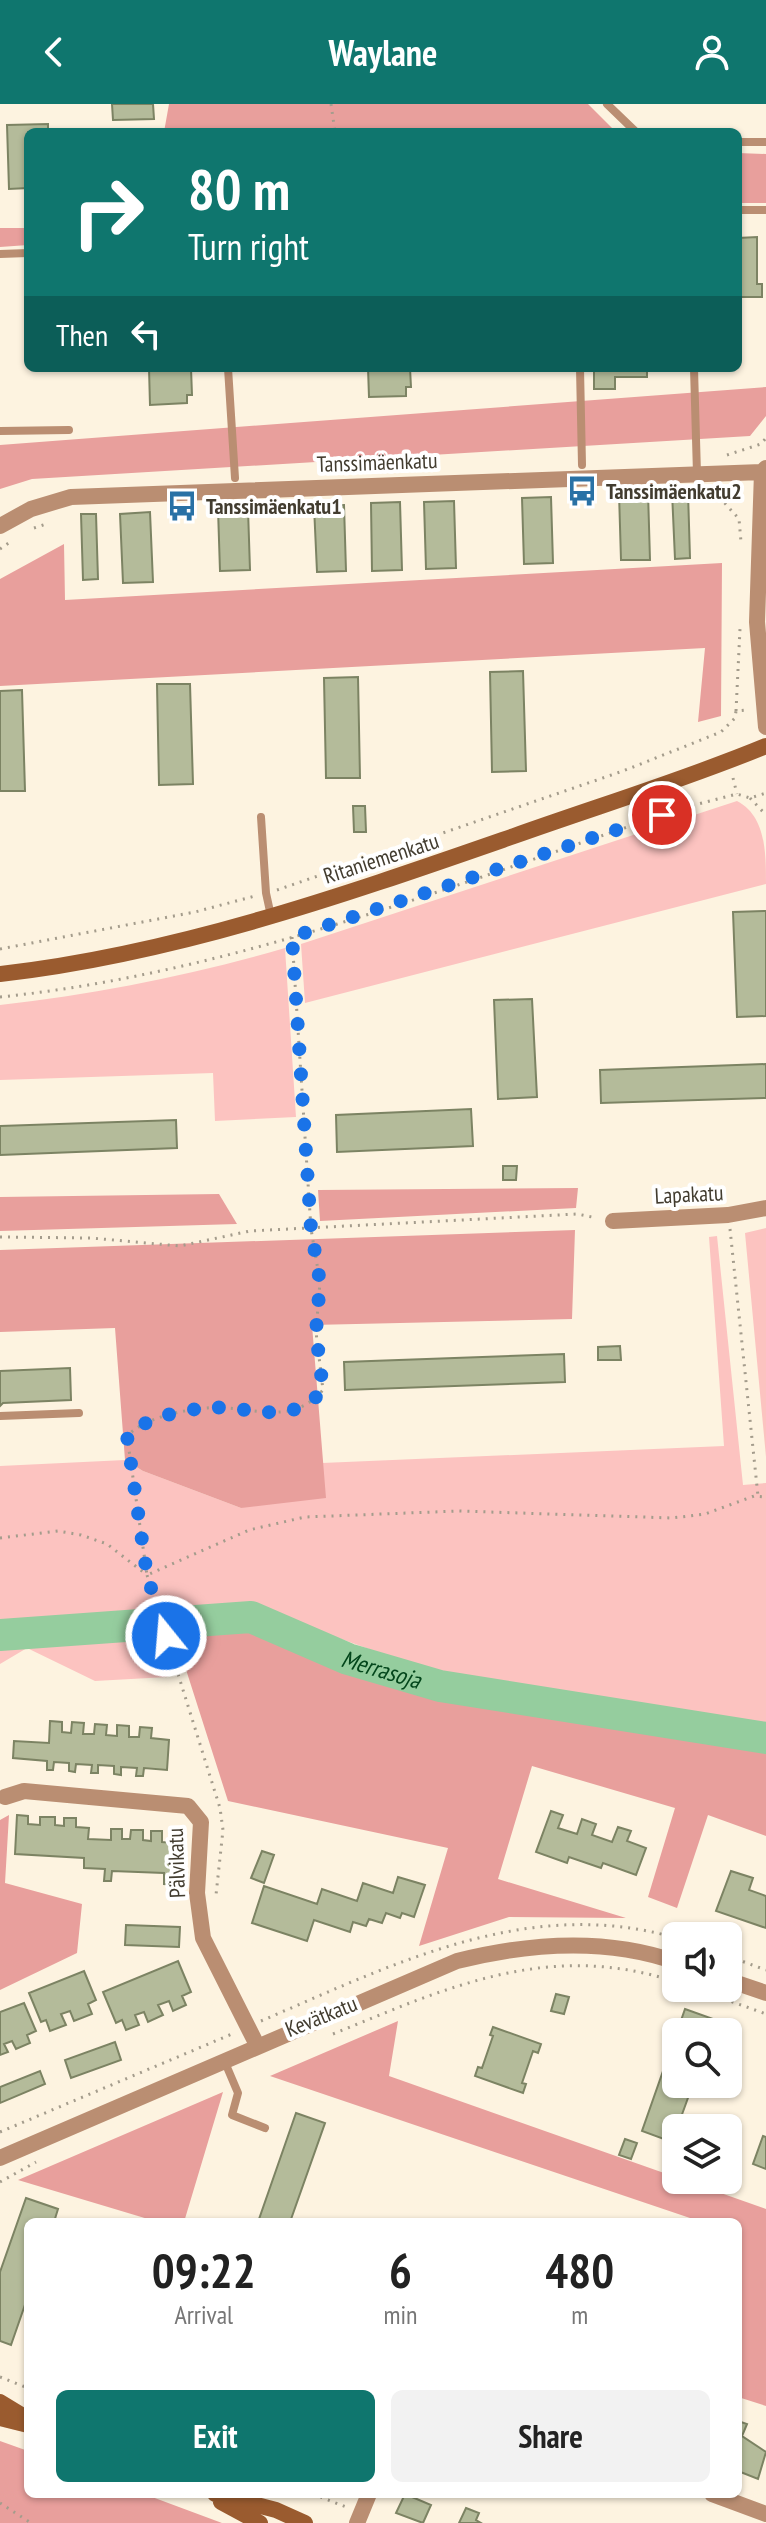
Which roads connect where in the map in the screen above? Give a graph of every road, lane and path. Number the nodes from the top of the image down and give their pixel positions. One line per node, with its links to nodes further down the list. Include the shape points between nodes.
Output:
1 (331, 104): 3 (path)
2 (607, 104): 4 (lane)
3 (334, 128)
4 (632, 128)
5 (742, 142): 6 (lane)
6 (766, 142)
7 (742, 210): 8 (lane)
8 (766, 210)
9 (24, 253): 10 (lane)
10 (0, 254)
11 (228, 372): 21 (lane)
12 (580, 372): 18 (lane)
13 (694, 372): 20 (lane)
14 (69, 430): 15 (lane)
15 (0, 431)
16 (766, 438): 17 (path)
17 (718, 458)
18 (582, 465)
19 (764, 470): 20 (street, Tanssimäenkatu); 30 (street, Tanssimäenkatu, via 757,622)
20 (697, 474): 24 (street, Tanssimäenkatu, via 71,497 31,509)
21 (235, 478)
22 (725, 502): 28 (path, via 739,519)
23 (59, 519): 25 (path)
24 (0, 526)
25 (22, 533)
26 (11, 541): 27 (path)
27 (0, 549)
28 (743, 555)
29 (740, 617): 31 (path)
30 (763, 708): 31 (path); 32 (street, Tanssimäenkatu)
31 (736, 711): 38 (path, via 721,732 623,771)
32 (766, 727)
33 (766, 746): 39 (street, Ritaniemenkatu, via 389,880)
34 (766, 793): 35 (path)
35 (750, 798): 36 (path); 40 (path, via 737,794 690,806)
36 (766, 815)
37 (261, 817): 38 (lane)
38 (266, 893): 39 (lane); 41 (path)
39 (272, 916): 42 (street, Ritaniemenkatu, via 110,959)
40 (292, 937): 43 (path, via 198,964); 47 (path)
41 (0, 949)
42 (0, 974)
43 (0, 997)
44 (766, 1208): 45 (street, Lapakatu)
45 (728, 1215): 46 (street, Lapakatu); 51 (path)
46 (613, 1221): 47 (path, via 577,1214)
47 (311, 1229): 48 (path, via 250,1231 180,1246); 54 (path, via 320,1282 316,1332 323,1390 310,1404 283,1411 208,1408 139,1424 127,1436)
48 (0, 1237)
49 (79, 1413): 50 (lane)
50 (0, 1416)
51 (758, 1496): 52 (path); 54 (path, via 705,1514 672,1518 459,1511 305,1517 249,1530)
52 (766, 1497)
53 (0, 1538): 54 (path, via 58,1531 81,1535 107,1544)
54 (147, 1575): 55 (path)
55 (166, 1636)
56 (5, 1797): 66 (street, Pälvikatu, via 24,1791 188,1806 201,1822 197,1893 203,1938)
57 (662, 1958): 66 (street, Kevätkatu, via 583,1945 499,1951 426,1972)
58 (742, 1961): 59 (path)
59 (766, 1970)
60 (662, 1978): 65 (path, Kevätkatu, via 596,1967 504,1973 457,1984)
61 (742, 1985): 62 (street)
62 (766, 1993)
63 (733, 2002): 64 (path)
64 (766, 2014)
65 (322, 2039)
66 (257, 2045): 67 (street, Kevätkatu)
67 (223, 2059): 68 (lane, via 238,2093 232,2115); 69 (street, Kevätkatu)
68 (265, 2128)
69 (0, 2158)
70 (38, 2162): 71 (path)
71 (0, 2182)
72 (0, 2377): 73 (path)
73 (24, 2386)
74 (0, 2402): 76 (street)
75 (0, 2418): 77 (street)
76 (24, 2419)
77 (24, 2421)
78 (213, 2498): 85 (street)
79 (230, 2498): 86 (street)
80 (367, 2498): 87 (street)
81 (723, 2498): 83 (street)
82 (0, 2503): 84 (path)
83 (766, 2514)
84 (31, 2523)
85 (260, 2523)
86 (305, 2523)
87 (357, 2523)

